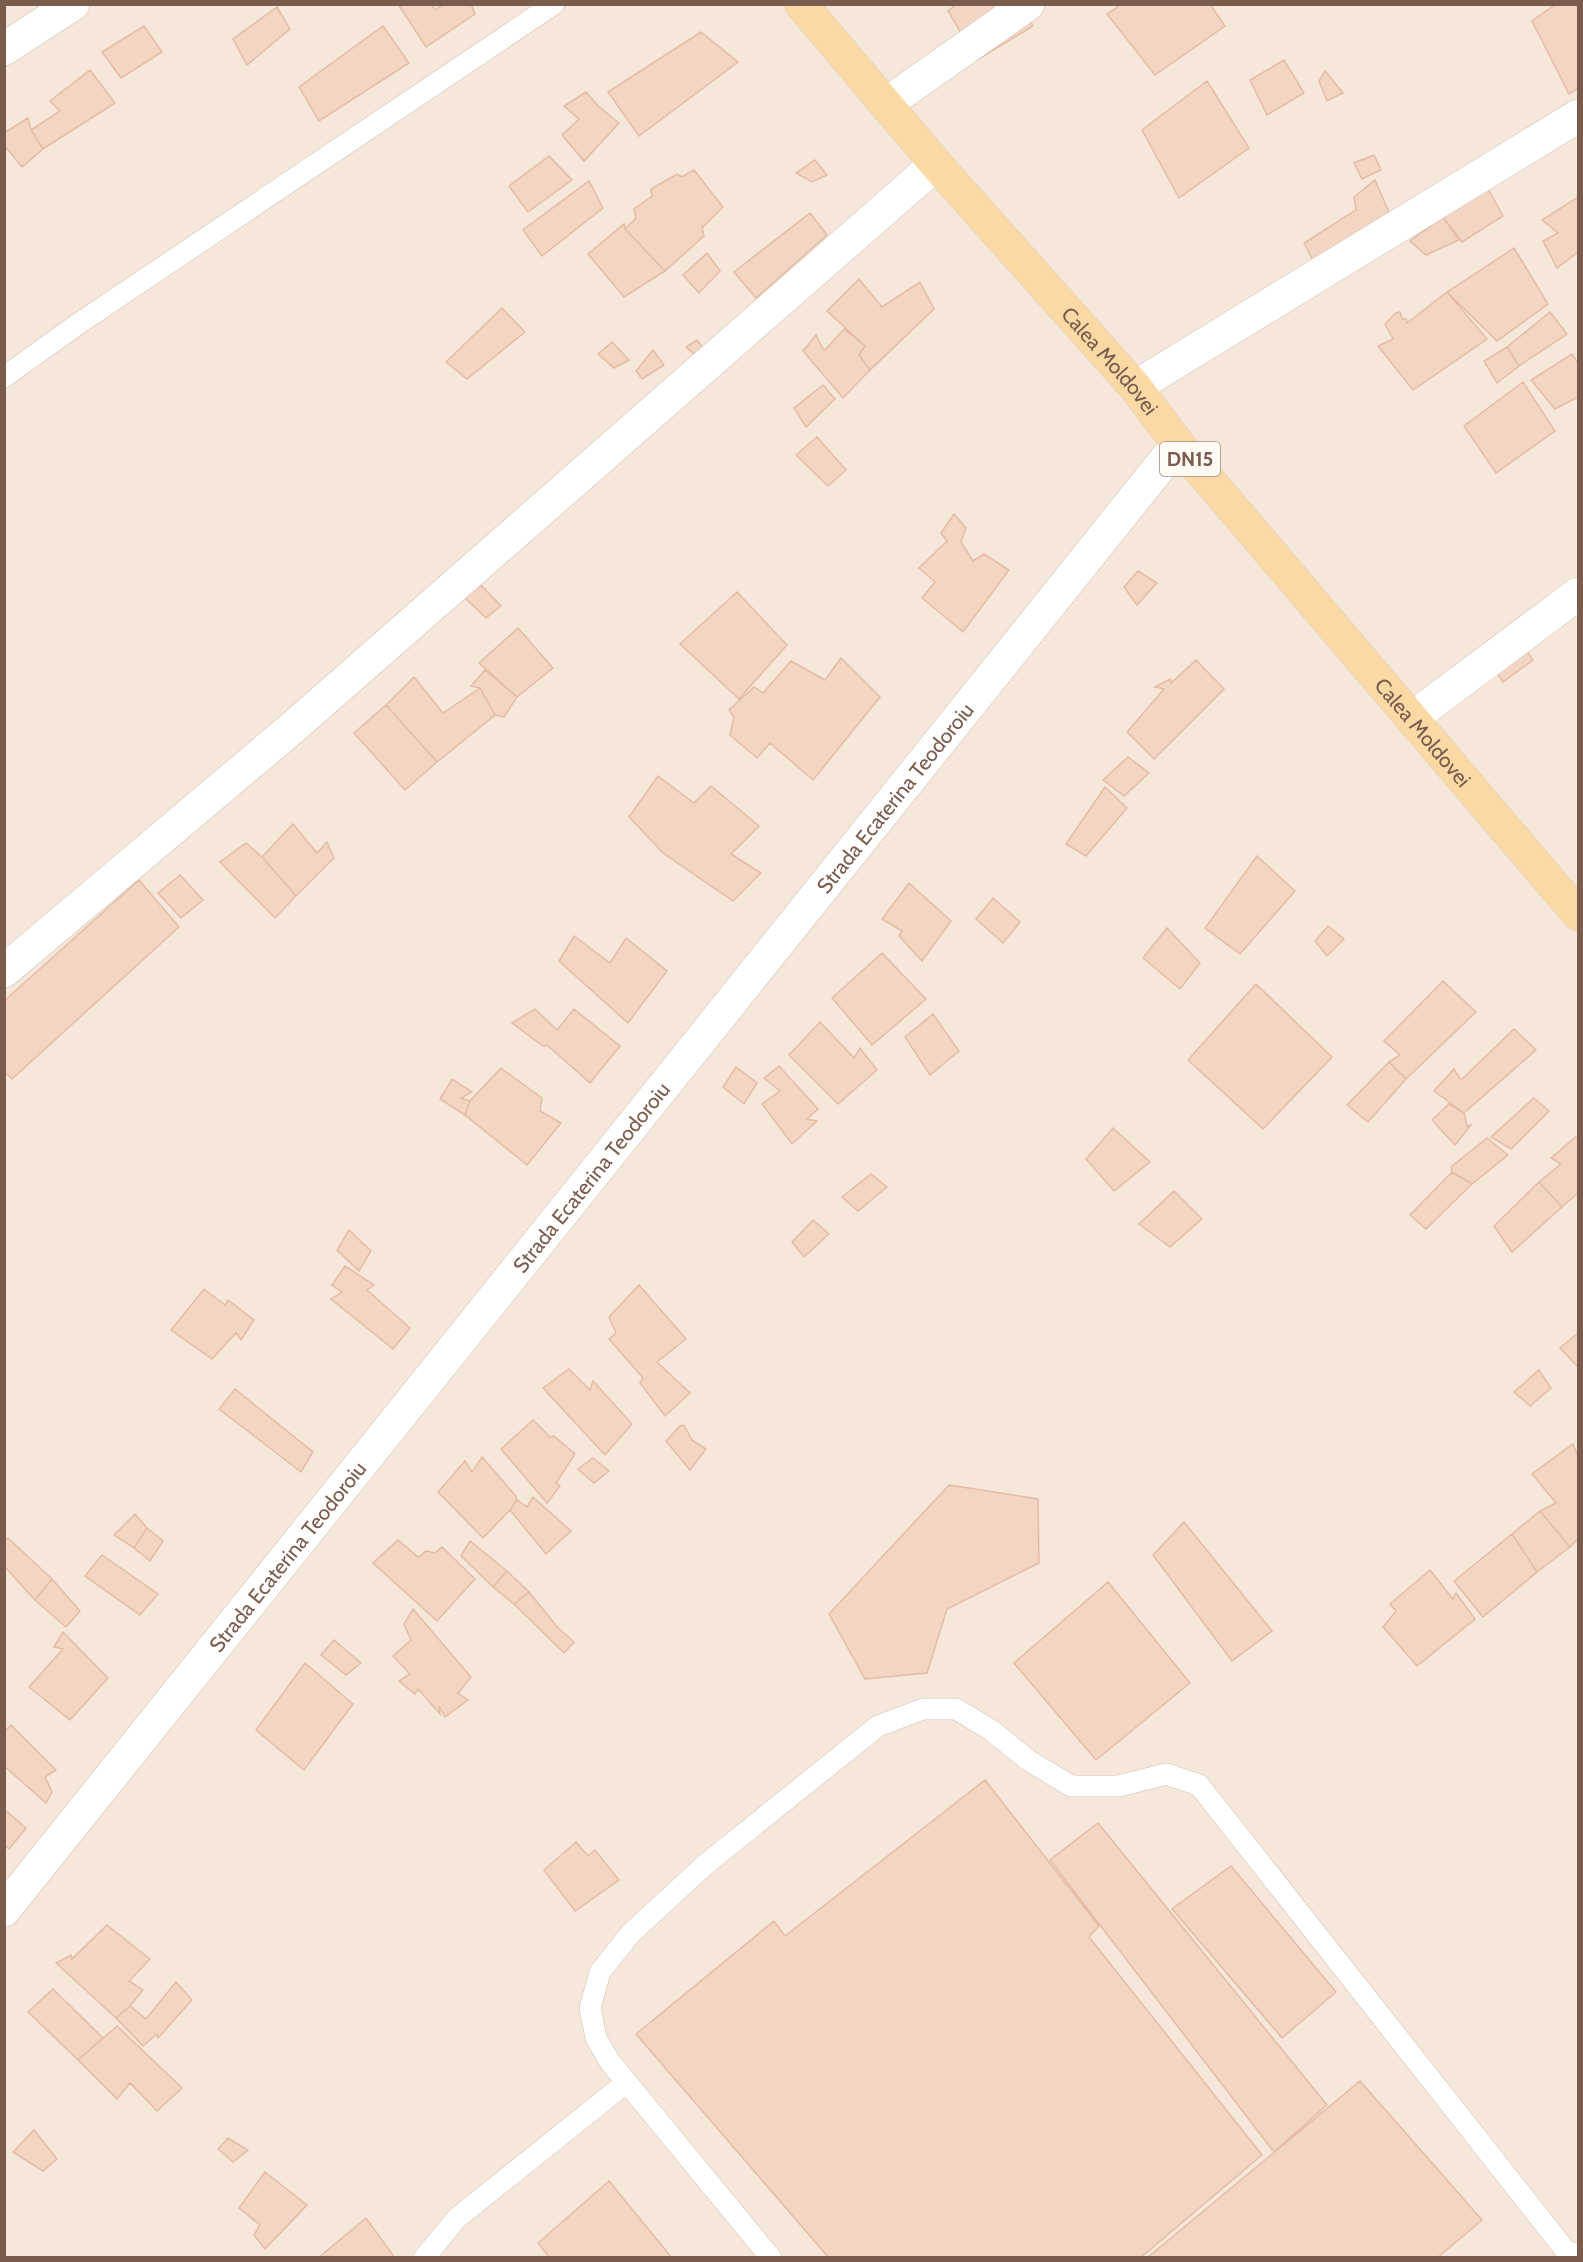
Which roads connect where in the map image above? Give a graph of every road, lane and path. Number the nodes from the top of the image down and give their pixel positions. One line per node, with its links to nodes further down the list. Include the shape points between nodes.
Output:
1 (73, 4): 5 (street)
2 (554, 4): 9 (lane)
3 (801, 4): 6 (main road, Calea Moldovei / DN15)
4 (1028, 4): 6 (street)
5 (4, 49)
6 (886, 104): 8 (main road, Calea Moldovei / DN15)
7 (1578, 116): 10 (street)
8 (936, 164): 10 (main road, Calea Moldovei / DN15); 15 (street, via 291,729)
9 (4, 377)
10 (1135, 387): 11 (main road, Calea Moldovei / DN15)
11 (1178, 444): 13 (main road, Calea Moldovei / DN15); 16 (street, Strada Ecaterina Teodoroiu)
12 (1578, 594): 13 (street)
13 (1412, 718): 14 (main road, Calea Moldovei / DN15)
14 (1578, 914)
15 (4, 971)
16 (4, 1910)
17 (627, 2082): 18 (lane, via 596,2038 590,2008 600,1972 631,1933 706,1864 878,1726 923,1709 956,1709 1071,1786 1119,1786 1166,1774 1199,1785 1566,2251); 19 (lane, via 457,2218); 20 (lane)
18 (1578, 2255)
19 (424, 2258)
20 (771, 2258)

